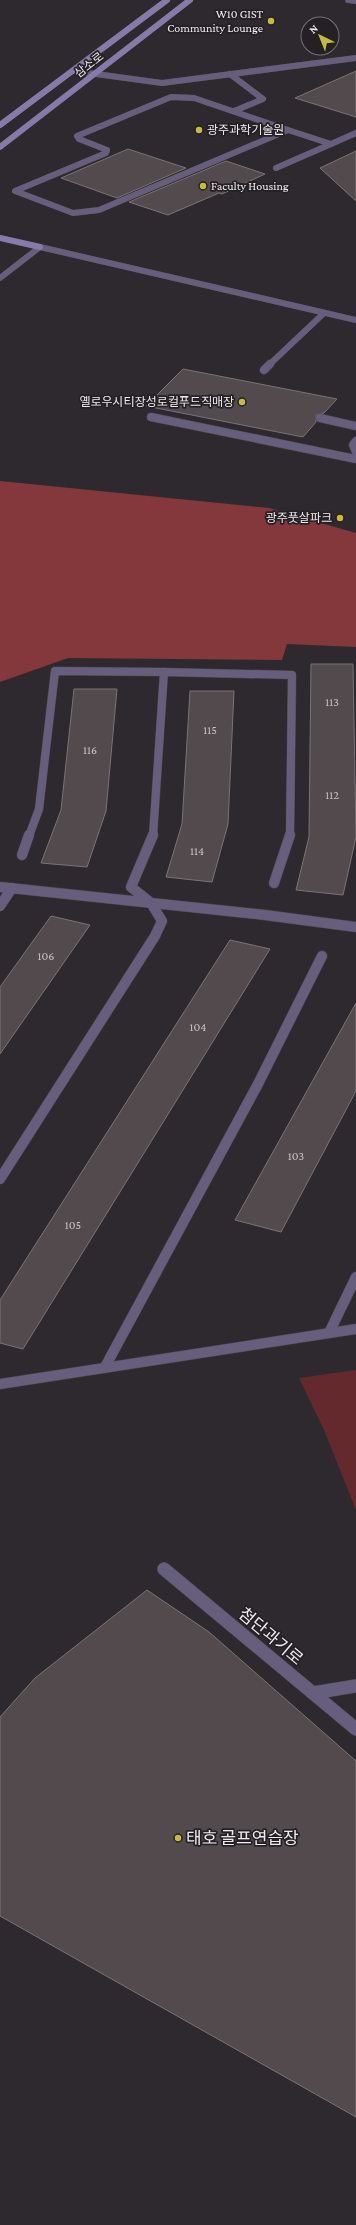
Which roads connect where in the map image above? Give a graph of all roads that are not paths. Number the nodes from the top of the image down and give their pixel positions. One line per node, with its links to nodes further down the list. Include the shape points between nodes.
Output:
1 (167, 0): 6 (street, 삼소로)
2 (190, 0): 7 (street, 삼소로)
3 (348, 0): 4 (street)
4 (356, 1)
5 (356, 58): 8 (street)
6 (74, 71): 7 (street); 10 (street, 삼소로)
7 (96, 74): 8 (street, via 162,83); 14 (street, 삼소로)
8 (230, 74): 9 (street, via 263,99)
9 (234, 111): 11 (street); 11 (street, via 194,98 171,97 77,136 107,150 106,153 15,191 73,213 99,210)
10 (0, 125)
11 (288, 130): 13 (street)
12 (356, 133): 13 (street)
13 (331, 144): 15 (street)
14 (0, 147)
15 (276, 168)
16 (0, 238): 17 (street)
17 (40, 247): 18 (street); 19 (street)
18 (0, 278)
19 (324, 313): 20 (street); 21 (street)
20 (356, 320)
21 (264, 370)
22 (151, 417): 27 (street)
23 (320, 418): 24 (street)
24 (356, 426)
25 (356, 441): 26 (street, via 353,445)
26 (356, 452)
27 (356, 459)
28 (164, 672): 29 (street, via 55,670 39,809); 30 (street, via 292,675 290,835); 33 (street, via 154,833 132,887)
29 (22, 855)
30 (274, 883)
31 (0, 887): 32 (street)
32 (12, 888): 33 (street); 34 (street)
33 (151, 903): 35 (street); 37 (street, via 162,920 155,936)
34 (0, 906)
35 (356, 927)
36 (322, 956): 41 (street, via 258,1084)
37 (0, 1179)
38 (356, 1277): 40 (street)
39 (356, 1329): 40 (street)
40 (329, 1333): 41 (street)
41 (104, 1367): 42 (street)
42 (0, 1384)
43 (164, 1569): 45 (street, 첨단과기로)
44 (356, 1686): 45 (street)
45 (313, 1693): 46 (street, 첨단과기로)
46 (356, 1729)

